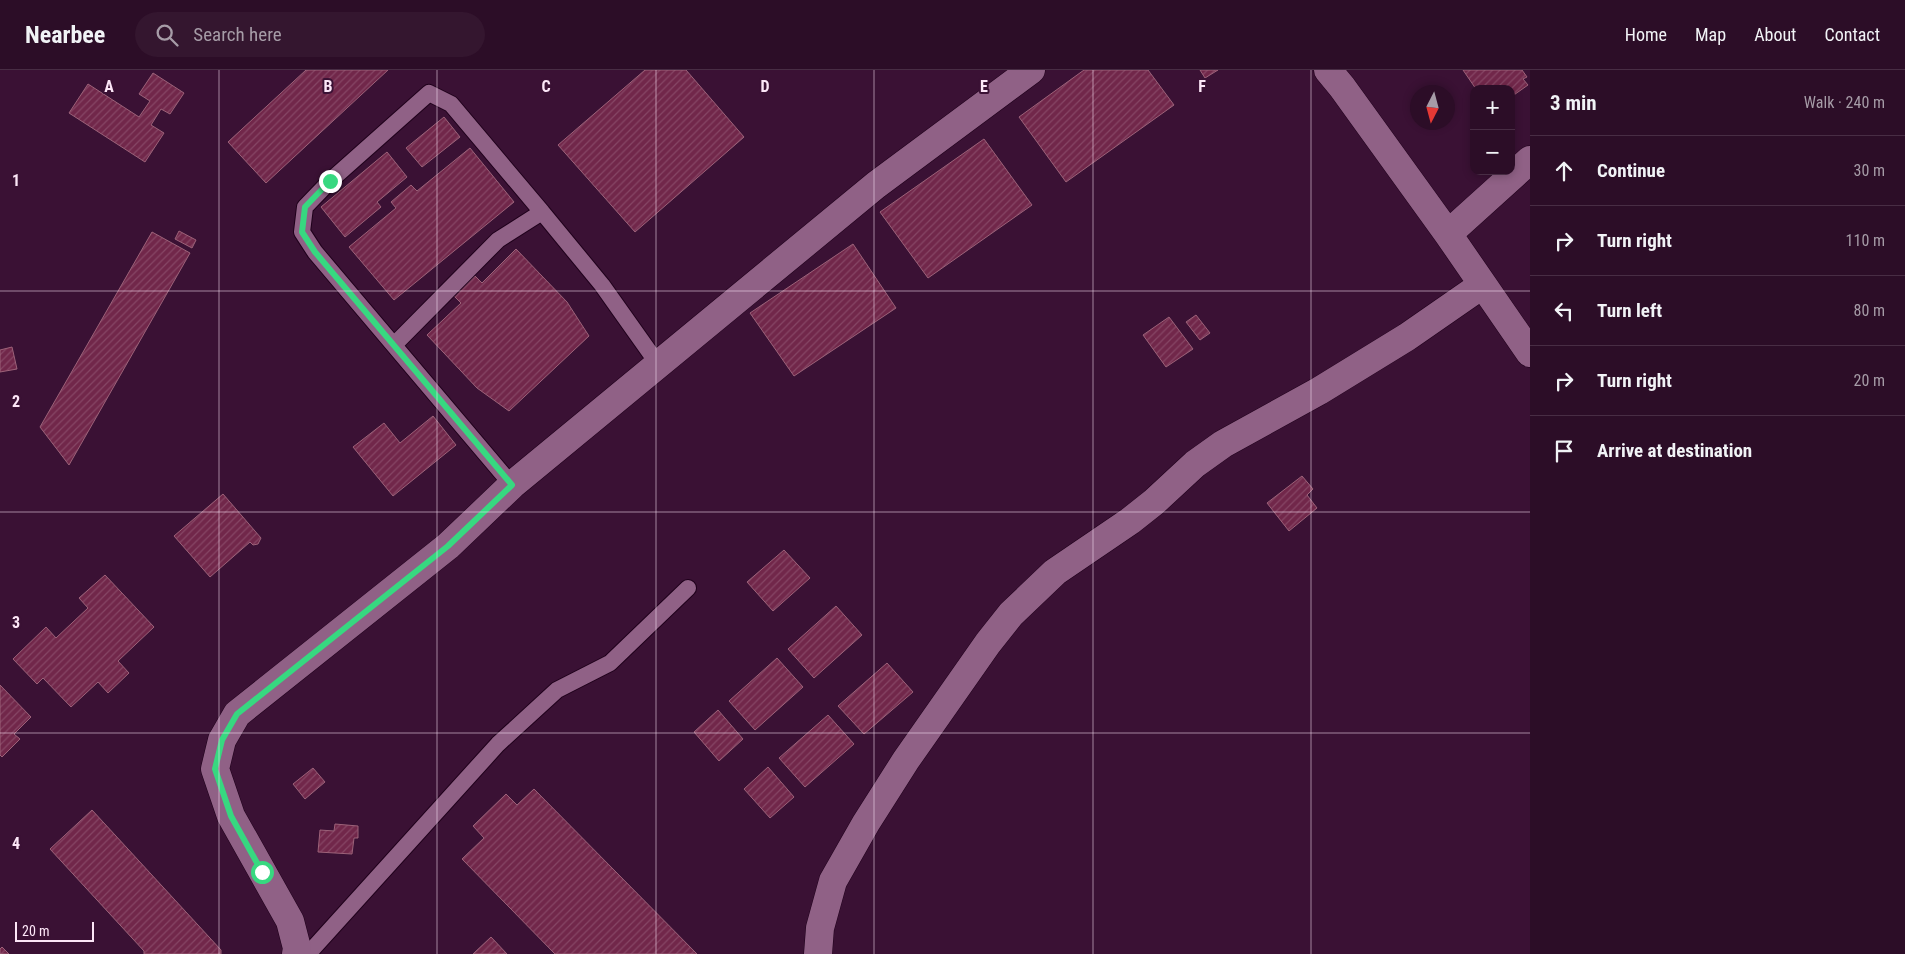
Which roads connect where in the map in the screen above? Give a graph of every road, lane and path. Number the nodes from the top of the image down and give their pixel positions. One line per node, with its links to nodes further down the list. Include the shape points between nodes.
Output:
1 (1031, 70): 9 (street, via 876,185)
2 (1328, 70): 5 (street)
3 (1530, 160): 5 (street)
4 (542, 212): 7 (lane, via 498,240); 7 (lane, via 451,104 430,93 330,181 305,207 302,232 315,252); 9 (lane, via 602,285)
5 (1448, 234): 6 (street)
6 (1482, 284): 8 (street); 14 (street, via 1408,337 1223,444 1130,521 1055,572 1012,614 906,760 866,823 833,881 820,928)
7 (394, 344): 10 (lane)
8 (1530, 352)
9 (658, 364): 10 (street)
10 (512, 485): 12 (street, via 448,546 237,714 222,740 215,769 231,816 290,921)
11 (688, 588): 13 (lane, via 610,662 557,690 498,744)
12 (296, 954)
13 (308, 954)
14 (818, 954)

